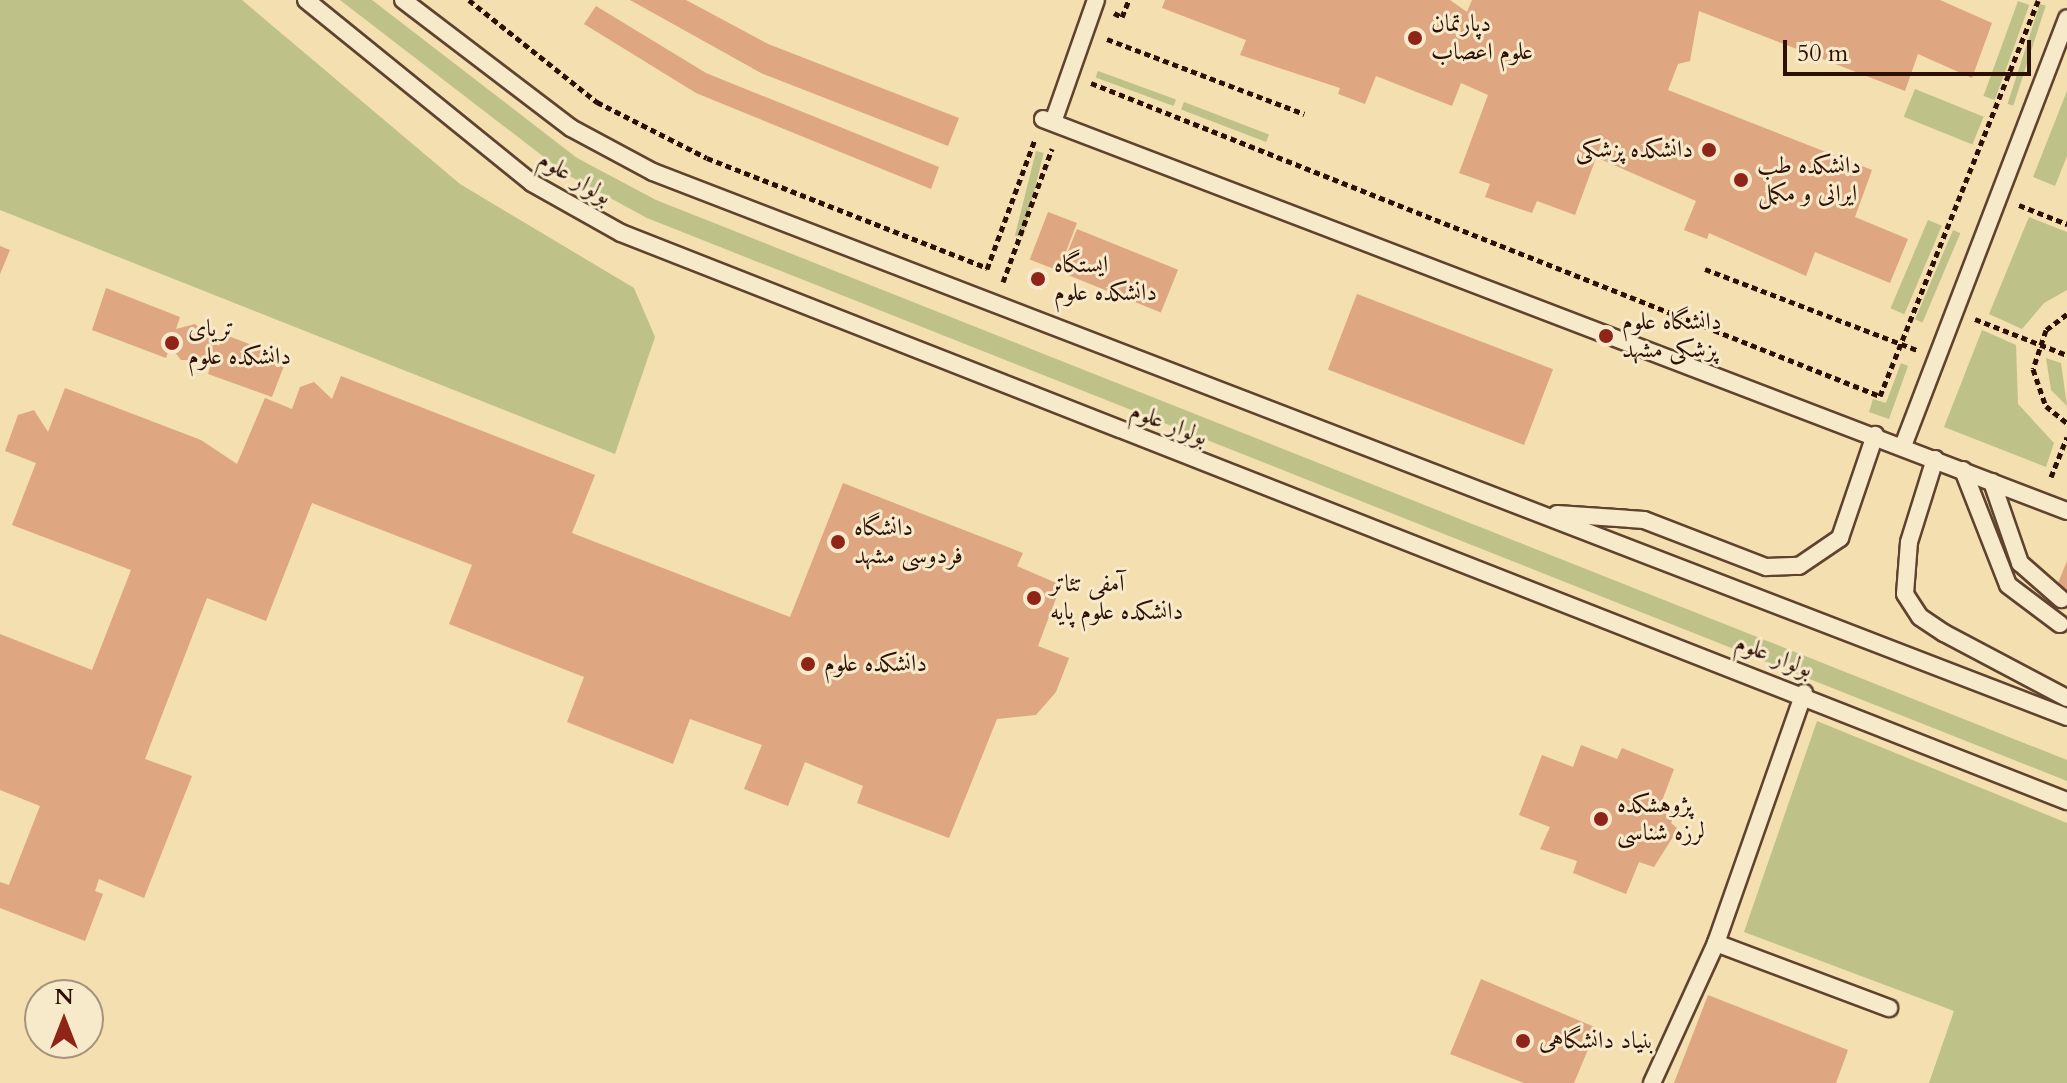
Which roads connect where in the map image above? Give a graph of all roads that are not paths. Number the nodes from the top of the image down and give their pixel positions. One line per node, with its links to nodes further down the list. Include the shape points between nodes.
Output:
1 (306, 0): 14 (lane, بولوار علوم, via 532,183 621,233)
2 (403, 0): 11 (lane, بولوار علوم, via 571,128 653,172 978,292)
3 (1099, 4): 5 (lane, via 1052,122)
4 (2067, 18): 6 (lane)
5 (1875, 435): 6 (lane); 11 (lane, via 1840,538 1799,566 1766,567 1644,520)
6 (1903, 446): 7 (lane)
7 (1935, 459): 8 (lane); 15 (lane, via 1909,542 1905,594 1920,617 1944,633)
8 (1963, 470): 9 (lane); 13 (lane, via 2008,585)
9 (1992, 482): 10 (lane); 12 (lane, via 2020,563)
10 (2067, 511)
11 (1541, 513): 16 (lane, بولوار علوم)
12 (2061, 599)
13 (2060, 624)
14 (1804, 693): 17 (lane, بولوار علوم); 18 (lane)
15 (2067, 698)
16 (2067, 717)
17 (2067, 801)
18 (1716, 943): 19 (lane); 20 (lane)
19 (1889, 1008)
20 (1652, 1083)

